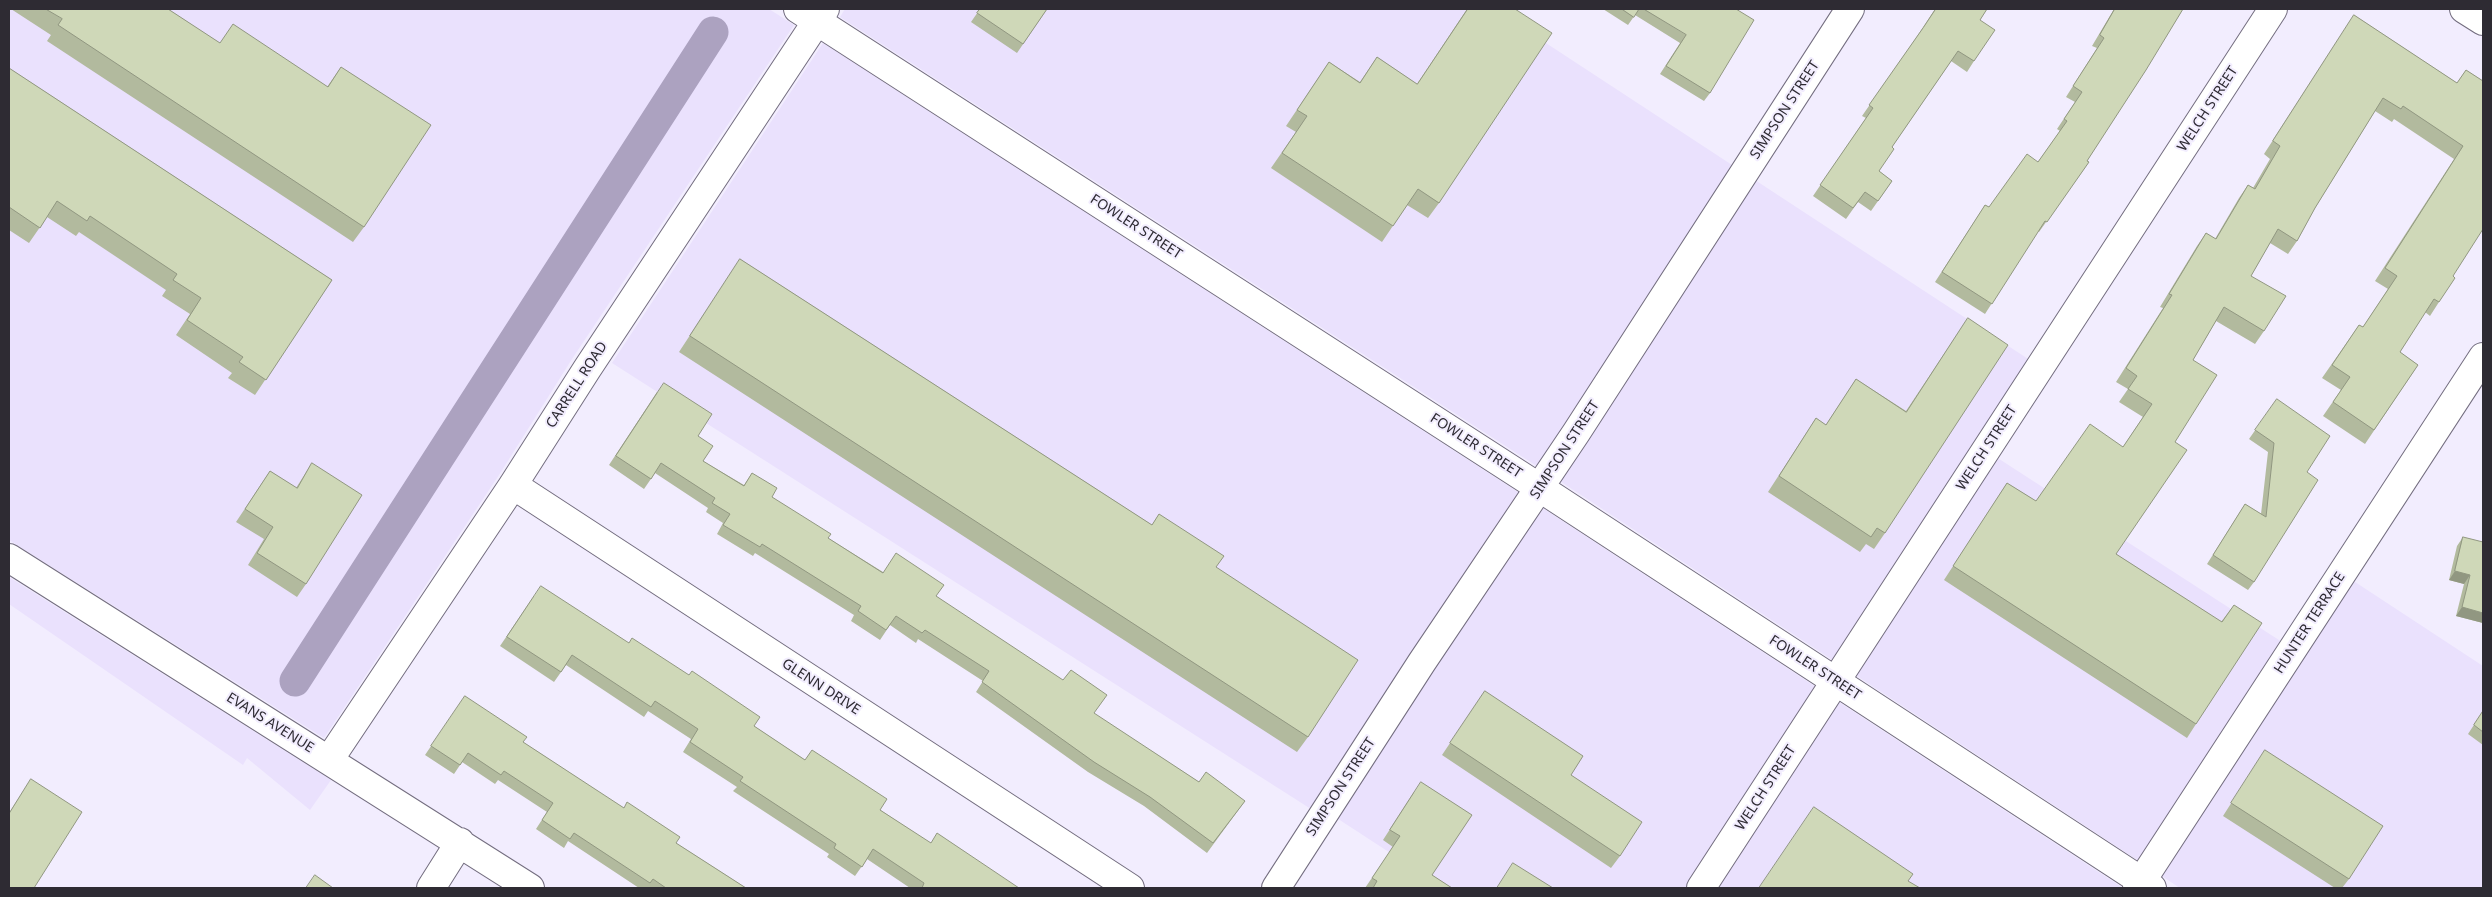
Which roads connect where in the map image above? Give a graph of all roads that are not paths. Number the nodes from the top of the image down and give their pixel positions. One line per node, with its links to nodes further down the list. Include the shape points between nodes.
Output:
1 (2273, 9): 10 (street, WELCH STREET)
2 (2464, 9): 5 (street)
3 (1845, 11): 8 (street, SIMPSON STREET)
4 (813, 13): 7 (street, CARRELL ROAD); 8 (street, FOWLER STREET)
5 (2483, 21)
6 (2483, 357): 13 (street, HUNTER TERRACE)
7 (513, 485): 11 (street, CARRELL ROAD); 16 (street, GLENN DRIVE)
8 (1540, 488): 10 (street, FOWLER STREET); 17 (street, SIMPSON STREET, via 1426,654)
9 (9, 558): 11 (street, EVANS AVENUE)
10 (1836, 682): 13 (street, FOWLER STREET); 18 (street, WELCH STREET)
11 (330, 760): 12 (street, EVANS AVENUE)
12 (460, 842): 14 (street); 15 (street, EVANS AVENUE)
13 (2143, 886)
14 (431, 888)
15 (530, 888)
16 (1130, 888)
17 (1276, 888)
18 (1701, 888)

